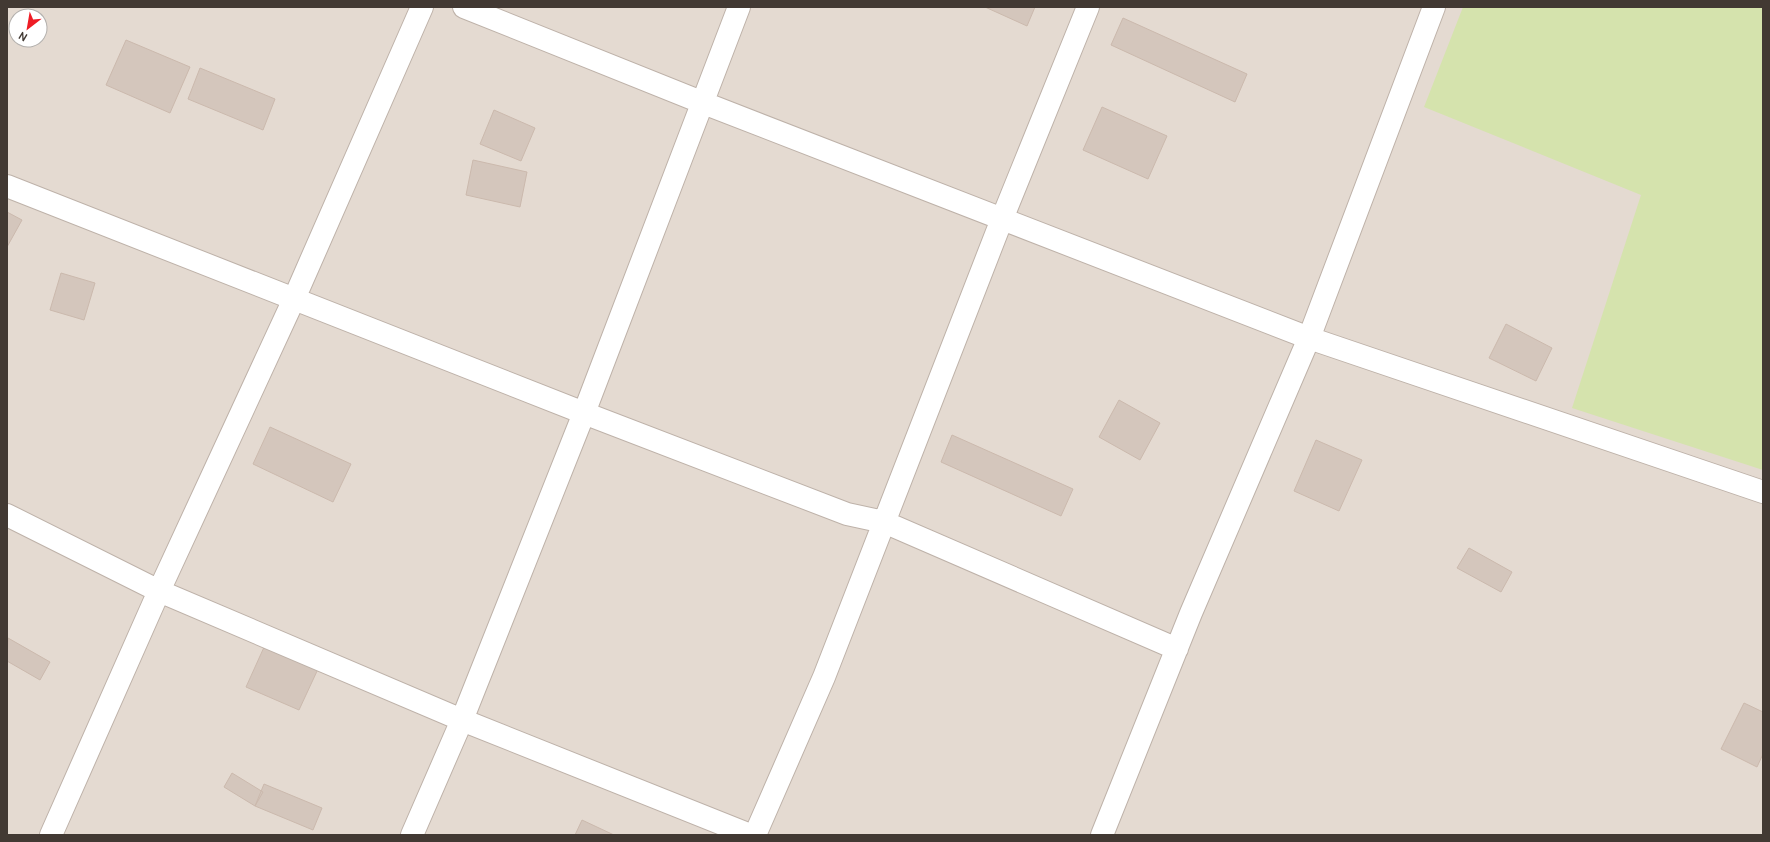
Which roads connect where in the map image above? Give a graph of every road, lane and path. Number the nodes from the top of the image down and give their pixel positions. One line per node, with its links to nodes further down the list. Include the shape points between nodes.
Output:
1 (422, 7): 9 (street)
2 (464, 7): 6 (street)
3 (739, 7): 6 (street)
4 (1088, 7): 8 (street)
5 (1434, 7): 10 (street)
6 (701, 102): 8 (street); 11 (street)
7 (7, 186): 9 (street)
8 (1002, 219): 10 (street); 14 (street)
9 (294, 299): 11 (street); 15 (street)
10 (1309, 338): 12 (street); 16 (street)
11 (584, 413): 14 (street, via 846,514); 17 (street)
12 (1763, 492)
13 (7, 515): 15 (street)
14 (884, 522): 16 (street); 21 (street, via 824,676)
15 (159, 591): 17 (street); 18 (street)
16 (1177, 649): 22 (street)
17 (462, 720): 19 (street); 20 (street)
18 (51, 835)
19 (412, 835)
20 (750, 835)
21 (755, 835)
22 (1102, 835)

